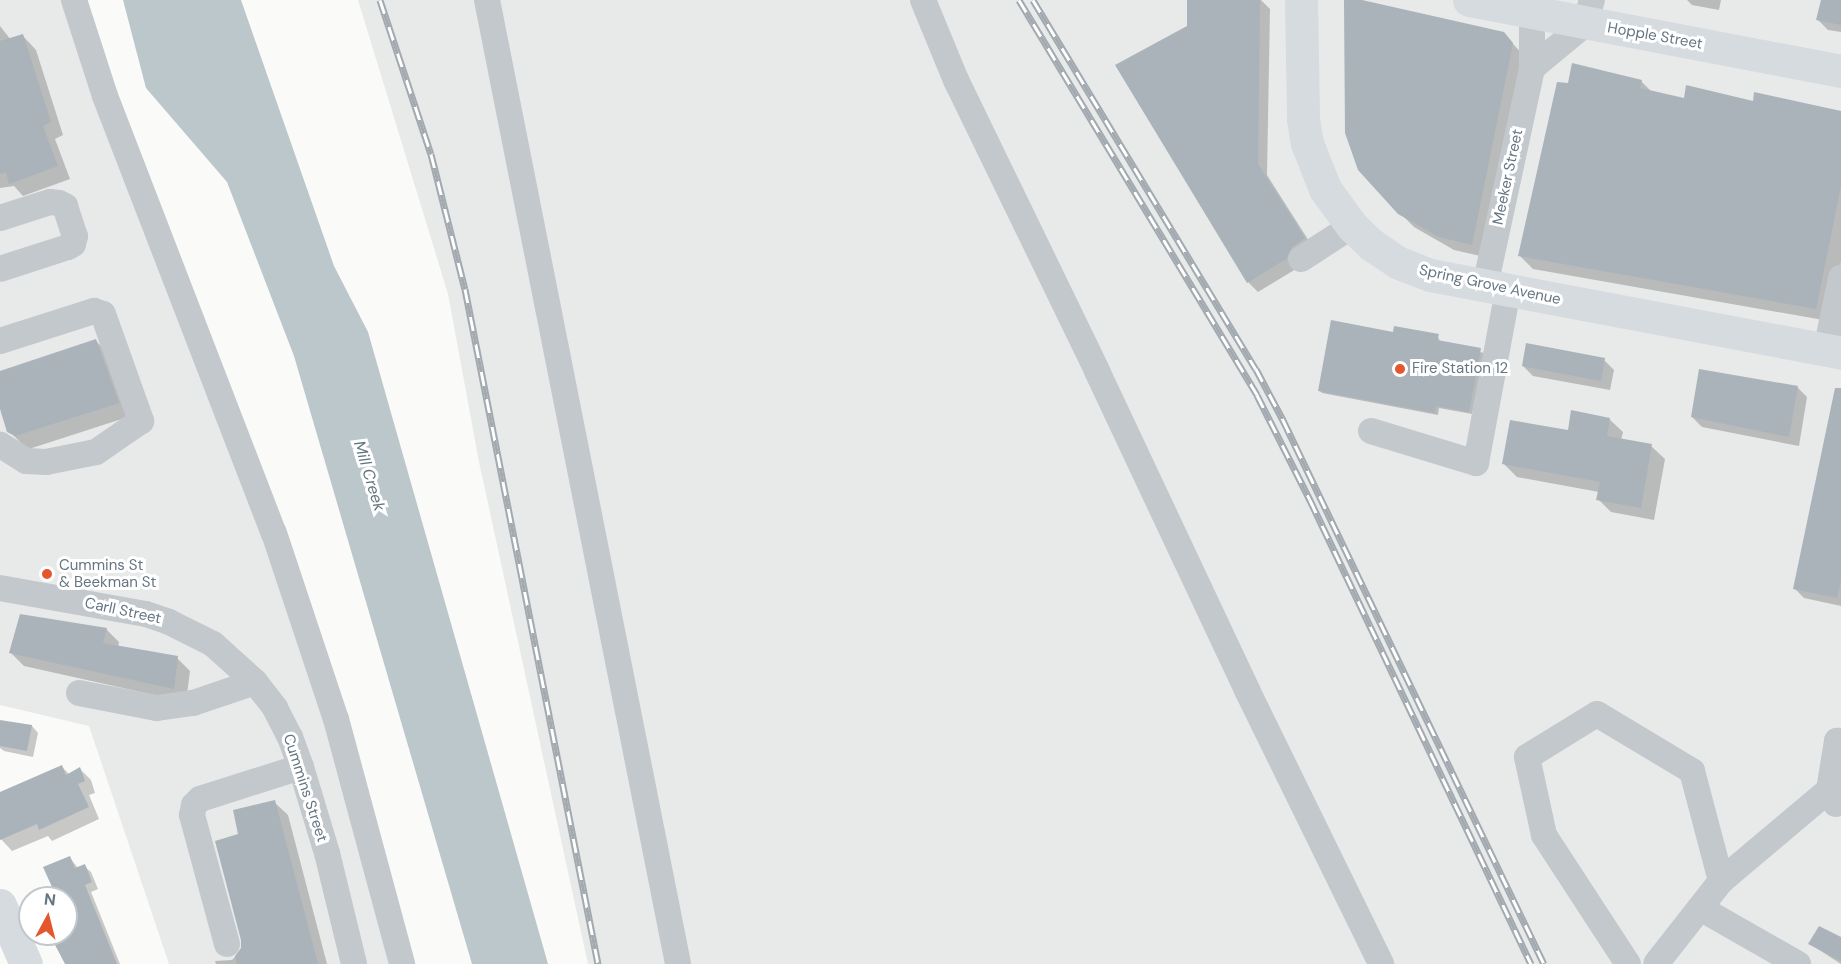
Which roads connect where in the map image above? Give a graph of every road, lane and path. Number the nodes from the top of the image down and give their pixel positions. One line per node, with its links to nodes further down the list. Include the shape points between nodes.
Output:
1 (74, 0): 33 (street, via 105,96 274,533 336,719)
2 (487, 0): 34 (street)
3 (923, 0): 35 (street, via 956,80)
4 (1301, 0): 11 (main road, Spring Grove Avenue, via 1307,143 1325,189)
5 (1469, 0): 6 (main road, Hopple Street)
6 (1534, 7): 7 (main road, Hopple Street); 8 (street, Meeker Street)
7 (1589, 12): 8 (street); 9 (main road, Hopple Street)
8 (1532, 68): 15 (street, Meeker Street)
9 (1841, 71)
10 (0, 218): 13 (street, via 50,202 59,203 65,206 75,236 68,247)
11 (1352, 226): 12 (street); 15 (main road, Spring Grove Avenue, via 1399,262 1430,275)
12 (1301, 259)
13 (0, 269)
14 (1841, 278): 17 (street)
15 (1496, 289): 17 (main road, Spring Grove Avenue); 18 (street, Meeker Street, via 1476,463)
16 (0, 340): 19 (street, via 94,311 103,314 141,421 96,452 46,462 26,461)
17 (1833, 351)
18 (1371, 431)
19 (0, 445)
20 (0, 588): 21 (street, Carll Street, via 146,614)
21 (206, 640): 22 (street, Cummins Street)
22 (255, 682): 23 (street, via 193,703 157,708); 25 (street, Cummins Street, via 275,708)
23 (79, 693)
24 (1839, 741): 26 (street)
25 (301, 768): 30 (street, via 200,799 194,805 192,815); 32 (street, Cummins Street)
26 (1837, 797): 27 (street)
27 (1721, 881): 29 (street); 36 (street, via 1692,771 1597,714 1527,756 1545,835)
28 (0, 905): 31 (main road)
29 (1700, 908): 37 (street); 38 (street)
30 (227, 945)
31 (26, 964)
32 (354, 964)
33 (402, 964)
34 (678, 964)
35 (1381, 964)
36 (1628, 964)
37 (1656, 964)
38 (1798, 964)

